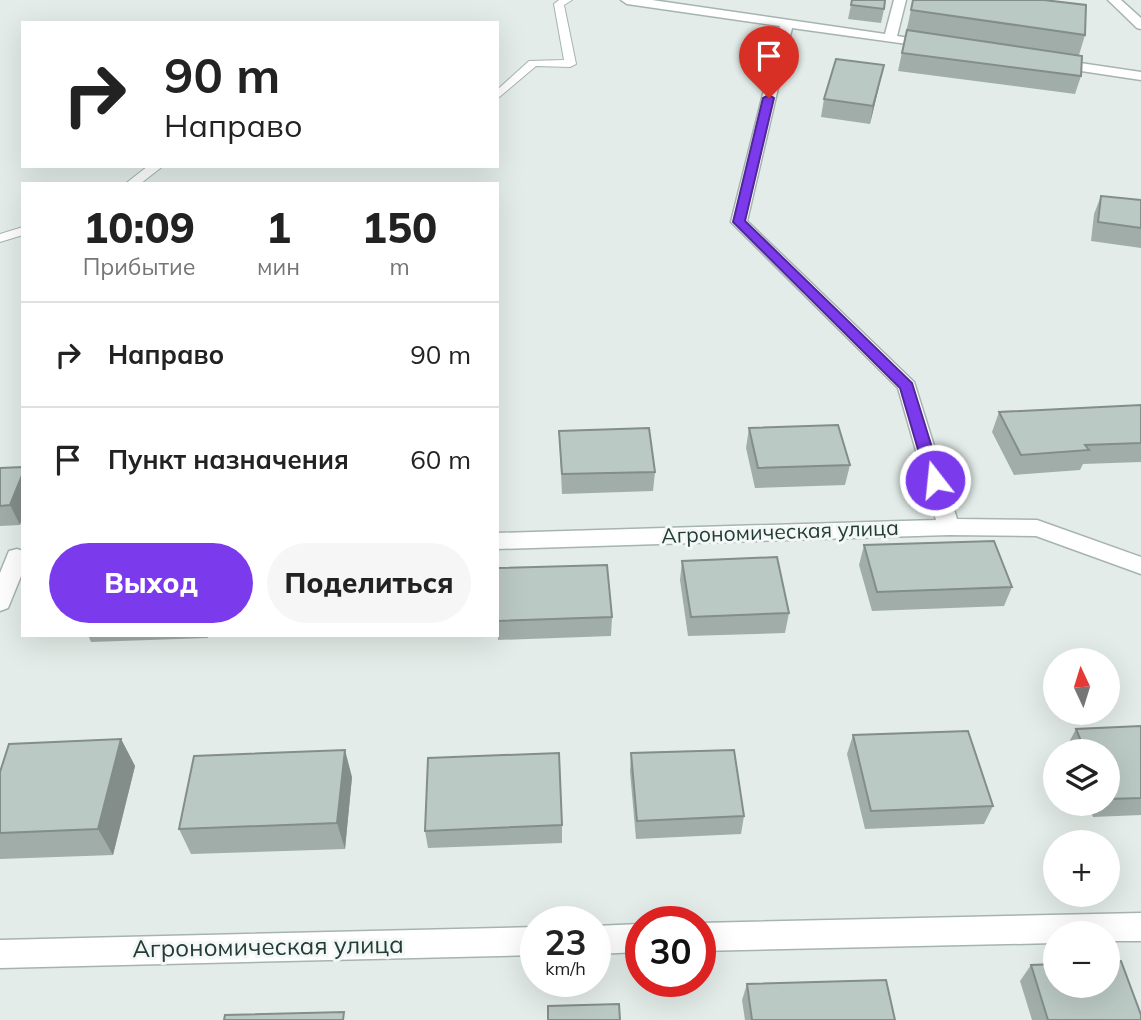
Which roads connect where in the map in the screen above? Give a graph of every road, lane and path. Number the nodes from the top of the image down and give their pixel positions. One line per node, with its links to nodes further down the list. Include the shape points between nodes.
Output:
1 (567, 0): 11 (lane, via 559,4 570,64 533,63)
2 (627, 0): 5 (street)
3 (900, 0): 7 (street)
4 (1114, 0): 6 (street)
5 (787, 24): 7 (street); 16 (street, via 739,222 907,386)
6 (1141, 25)
7 (890, 39): 8 (street)
8 (943, 47)
9 (1035, 60): 10 (street)
10 (1141, 76)
11 (499, 94)
12 (154, 168): 13 (lane)
13 (134, 182)
14 (21, 232): 15 (lane)
15 (0, 239)
16 (949, 527): 17 (street, Агрономическая улица); 19 (street, Агрономическая улица, via 1037,528)
17 (499, 541)
18 (13, 557): 20 (street)
19 (1137, 560)
20 (0, 602)
21 (1141, 926): 22 (street)
22 (716, 937)
23 (520, 941): 24 (street, Агрономическая улица)
24 (0, 954)

